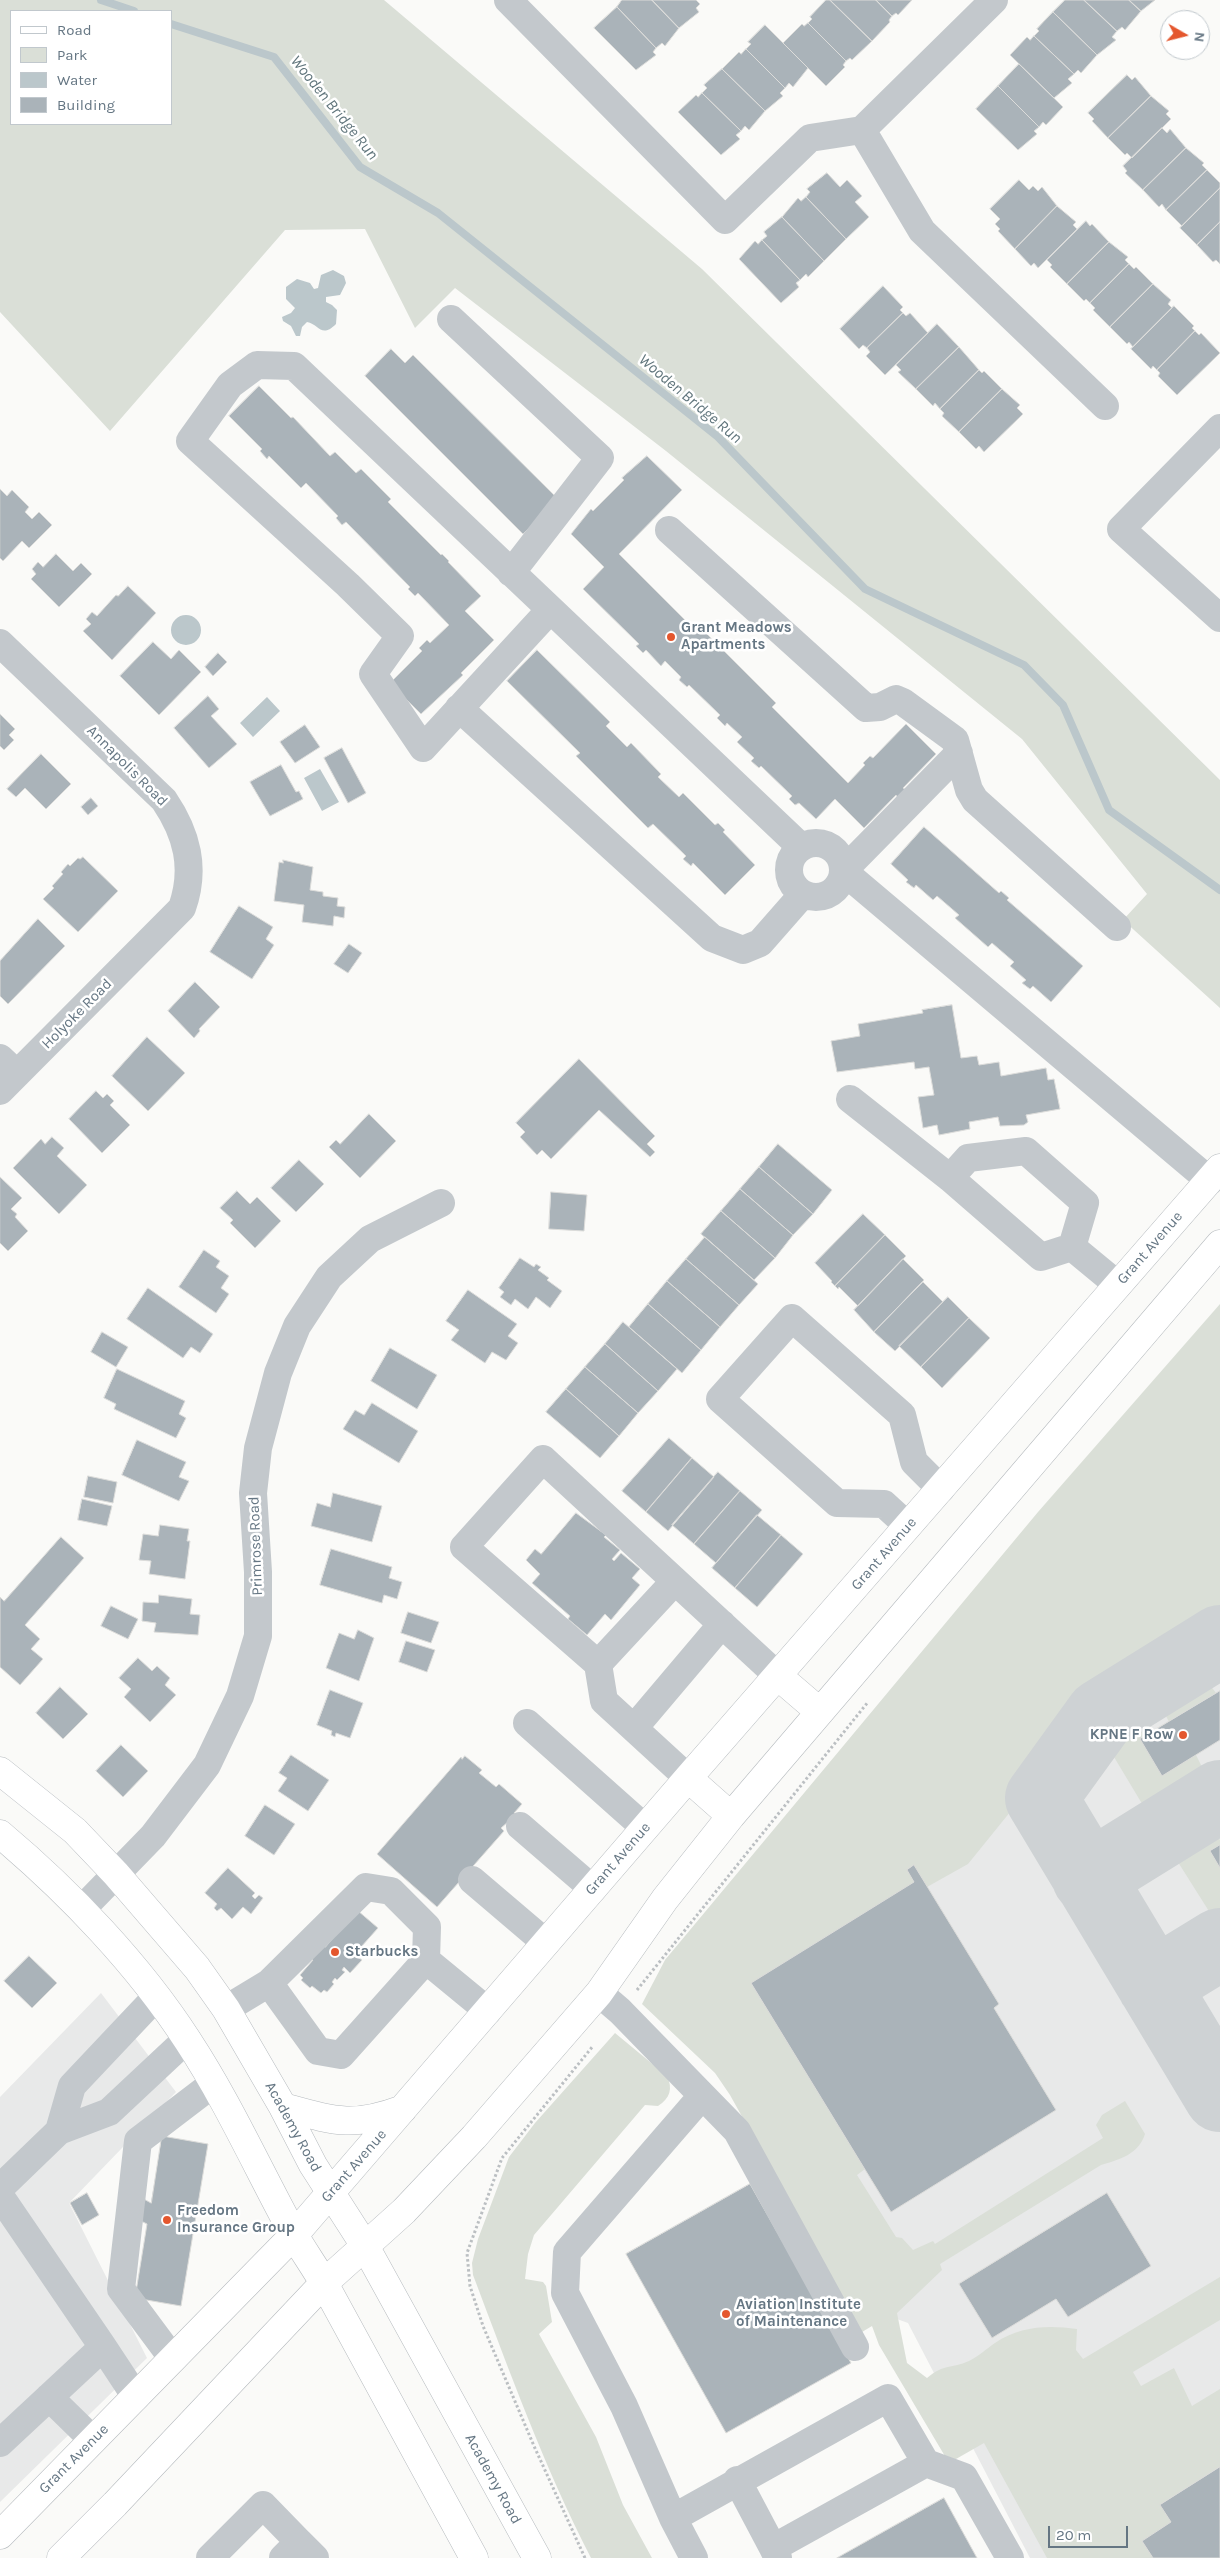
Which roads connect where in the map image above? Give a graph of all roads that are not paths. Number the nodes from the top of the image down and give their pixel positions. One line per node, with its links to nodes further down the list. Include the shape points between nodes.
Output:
1 (508, 0): 3 (street, via 724,220 810,138)
2 (994, 0): 3 (street)
3 (862, 130): 5 (street, via 922,232)
4 (452, 319): 8 (street, via 600,458)
5 (1106, 406)
6 (1220, 428): 10 (street, via 1121,529)
7 (669, 530): 13 (street, via 866,708 880,707 896,699 903,702 955,740)
8 (511, 573): 9 (street); 12 (street, via 294,366 258,365 230,385 190,441 400,636 373,674 423,748)
9 (550, 610): 12 (street); 14 (street)
10 (1220, 618)
11 (0, 644): 18 (street, Annapolis Road, via 164,800 175,817 189,852 187,894 182,908)
12 (459, 708): 16 (street, via 712,938 743,950 760,943)
13 (958, 753): 15 (street); 17 (street, via 975,800)
14 (801, 846): 15 (street, via 817,842 828,845 842,861); 16 (street, via 791,857 788,868 789,878)
15 (843, 872): 16 (street, via 840,882 824,896); 21 (street)
16 (803, 894)
17 (1117, 927)
18 (153, 937): 19 (street, Holyoke Road)
19 (6, 1074)
20 (850, 1099): 22 (street)
21 (1215, 1174): 26 (main road, Grant Avenue)
22 (950, 1178): 25 (street, via 1041,1257); 25 (street, via 968,1158 1026,1151 1085,1203)
23 (441, 1204): 42 (street, Primrose Road, via 370,1239 329,1277 297,1326 278,1373 258,1448 253,1493 258,1636 240,1696 206,1765 153,1836)
24 (1220, 1244): 33 (main road)
25 (1072, 1247): 26 (street)
26 (1118, 1285): 27 (main road, Grant Avenue)
27 (941, 1489): 28 (main road, Grant Avenue); 28 (street, via 914,1462 902,1415 792,1318 720,1400 837,1503 884,1504)
28 (908, 1526): 32 (main road, Grant Avenue)
29 (675, 1581): 30 (street); 31 (street); 31 (street, via 543,1459 464,1547)
30 (722, 1624): 32 (street); 35 (street)
31 (598, 1664): 35 (street, via 604,1701)
32 (778, 1676): 33 (main road); 37 (main road, Grant Avenue)
33 (820, 1712): 38 (main road)
34 (527, 1723): 40 (street)
35 (634, 1728): 37 (street)
36 (0, 1771): 42 (main road, Academy Road, via 75,1831)
37 (688, 1778): 38 (main road); 40 (main road, Grant Avenue)
38 (731, 1816): 49 (main road, via 665,1899)
39 (520, 1826): 44 (street)
40 (645, 1828): 44 (main road, Grant Avenue)
41 (0, 1834): 45 (main road)
42 (116, 1874): 45 (street, Primrose Road); 51 (main road, Academy Road, via 197,1968)
43 (472, 1880): 46 (street)
44 (593, 1889): 46 (main road, Grant Avenue)
45 (82, 1909): 50 (main road)
46 (546, 1943): 52 (main road, Grant Avenue)
47 (426, 1960): 48 (street, via 341,2055 318,2050); 48 (street, via 427,1927 390,1891 366,1887); 52 (street)
48 (269, 1983): 51 (street)
49 (599, 1994): 55 (street, via 620,2011); 63 (main road, via 474,2137 404,2211)
50 (156, 1997): 53 (main road); 58 (street, via 72,2086)
51 (226, 2009): 56 (main road, Academy Road)
52 (488, 2011): 57 (main road, Grant Avenue)
53 (187, 2039): 54 (main road); 58 (street, via 109,2112)
54 (214, 2083): 62 (main road); 67 (street, via 138,2141 121,2289)
55 (702, 2096): 65 (street, via 738,2132); 74 (street, via 567,2252 565,2293 624,2406)
56 (283, 2107): 57 (main road, via 340,2121 375,2119); 60 (main road, Academy Road)
57 (404, 2109): 60 (main road, Grant Avenue)
58 (59, 2131): 59 (street)
59 (0, 2188)
60 (331, 2192): 62 (main road, Grant Avenue); 63 (main road, Academy Road)
61 (0, 2196): 66 (street)
62 (294, 2235): 64 (main road); 67 (main road, Grant Avenue)
63 (365, 2246): 64 (main road); 81 (main road, Academy Road)
64 (324, 2283): 78 (main road); 80 (main road)
65 (855, 2347)
66 (103, 2348): 68 (street); 69 (street)
67 (173, 2359): 69 (main road, Grant Avenue)
68 (49, 2397): 70 (street); 71 (street)
69 (136, 2397): 70 (main road, Grant Avenue)
70 (93, 2440): 75 (main road, Grant Avenue)
71 (0, 2444)
72 (926, 2463): 73 (street, via 888,2398); 77 (street); 83 (street, via 964,2477)
73 (737, 2480): 74 (street); 77 (street)
74 (673, 2518): 82 (street)
75 (0, 2534)
76 (299, 2553): 79 (street, via 262,2505)
77 (776, 2553)
78 (61, 2558)
79 (210, 2558)
80 (474, 2558)
81 (537, 2558)
82 (694, 2558)
83 (1010, 2558)

